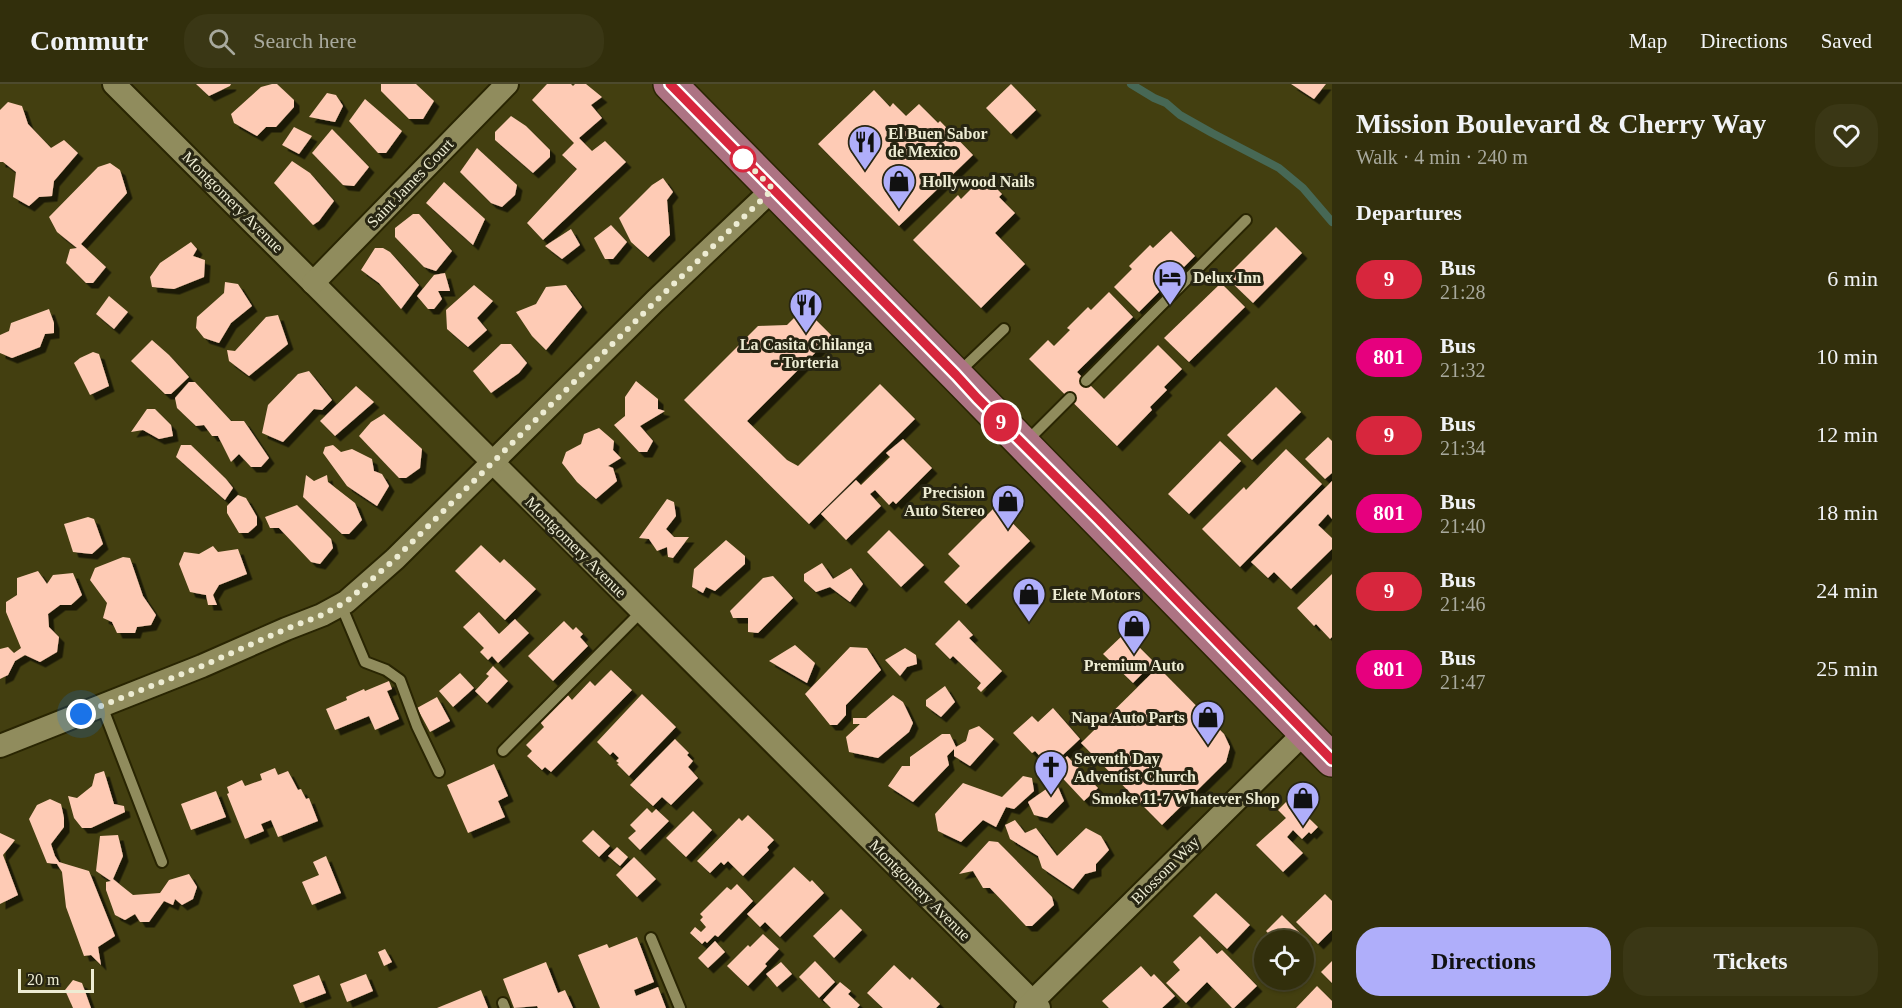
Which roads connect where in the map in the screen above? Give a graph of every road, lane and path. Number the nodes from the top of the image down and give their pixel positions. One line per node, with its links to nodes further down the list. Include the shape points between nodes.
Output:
1 (114, 84): 6 (street, Montgomery Avenue)
2 (507, 84): 6 (street, Saint James Court)
3 (670, 84): 4 (main road)
4 (773, 189): 8 (main road); 12 (street)
5 (1246, 220): 9 (lane)
6 (313, 283): 12 (street, Montgomery Avenue)
7 (1004, 329): 8 (lane)
8 (956, 375): 11 (main road)
9 (1086, 381)
10 (1070, 398): 11 (lane)
11 (1024, 445): 16 (main road)
12 (492, 462): 13 (street, via 395,559); 14 (street, Montgomery Avenue)
13 (340, 605): 15 (street); 20 (lane, via 365,662 400,680)
14 (641, 612): 18 (lane); 23 (street, Montgomery Avenue)
15 (102, 706): 17 (street); 21 (lane)
16 (1305, 732): 19 (main road); 23 (street, Blossom Way)
17 (0, 746)
18 (503, 750)
19 (1332, 760)
20 (439, 772)
21 (162, 862)
22 (651, 938): 24 (lane)
23 (1033, 1006)
24 (680, 1008)

